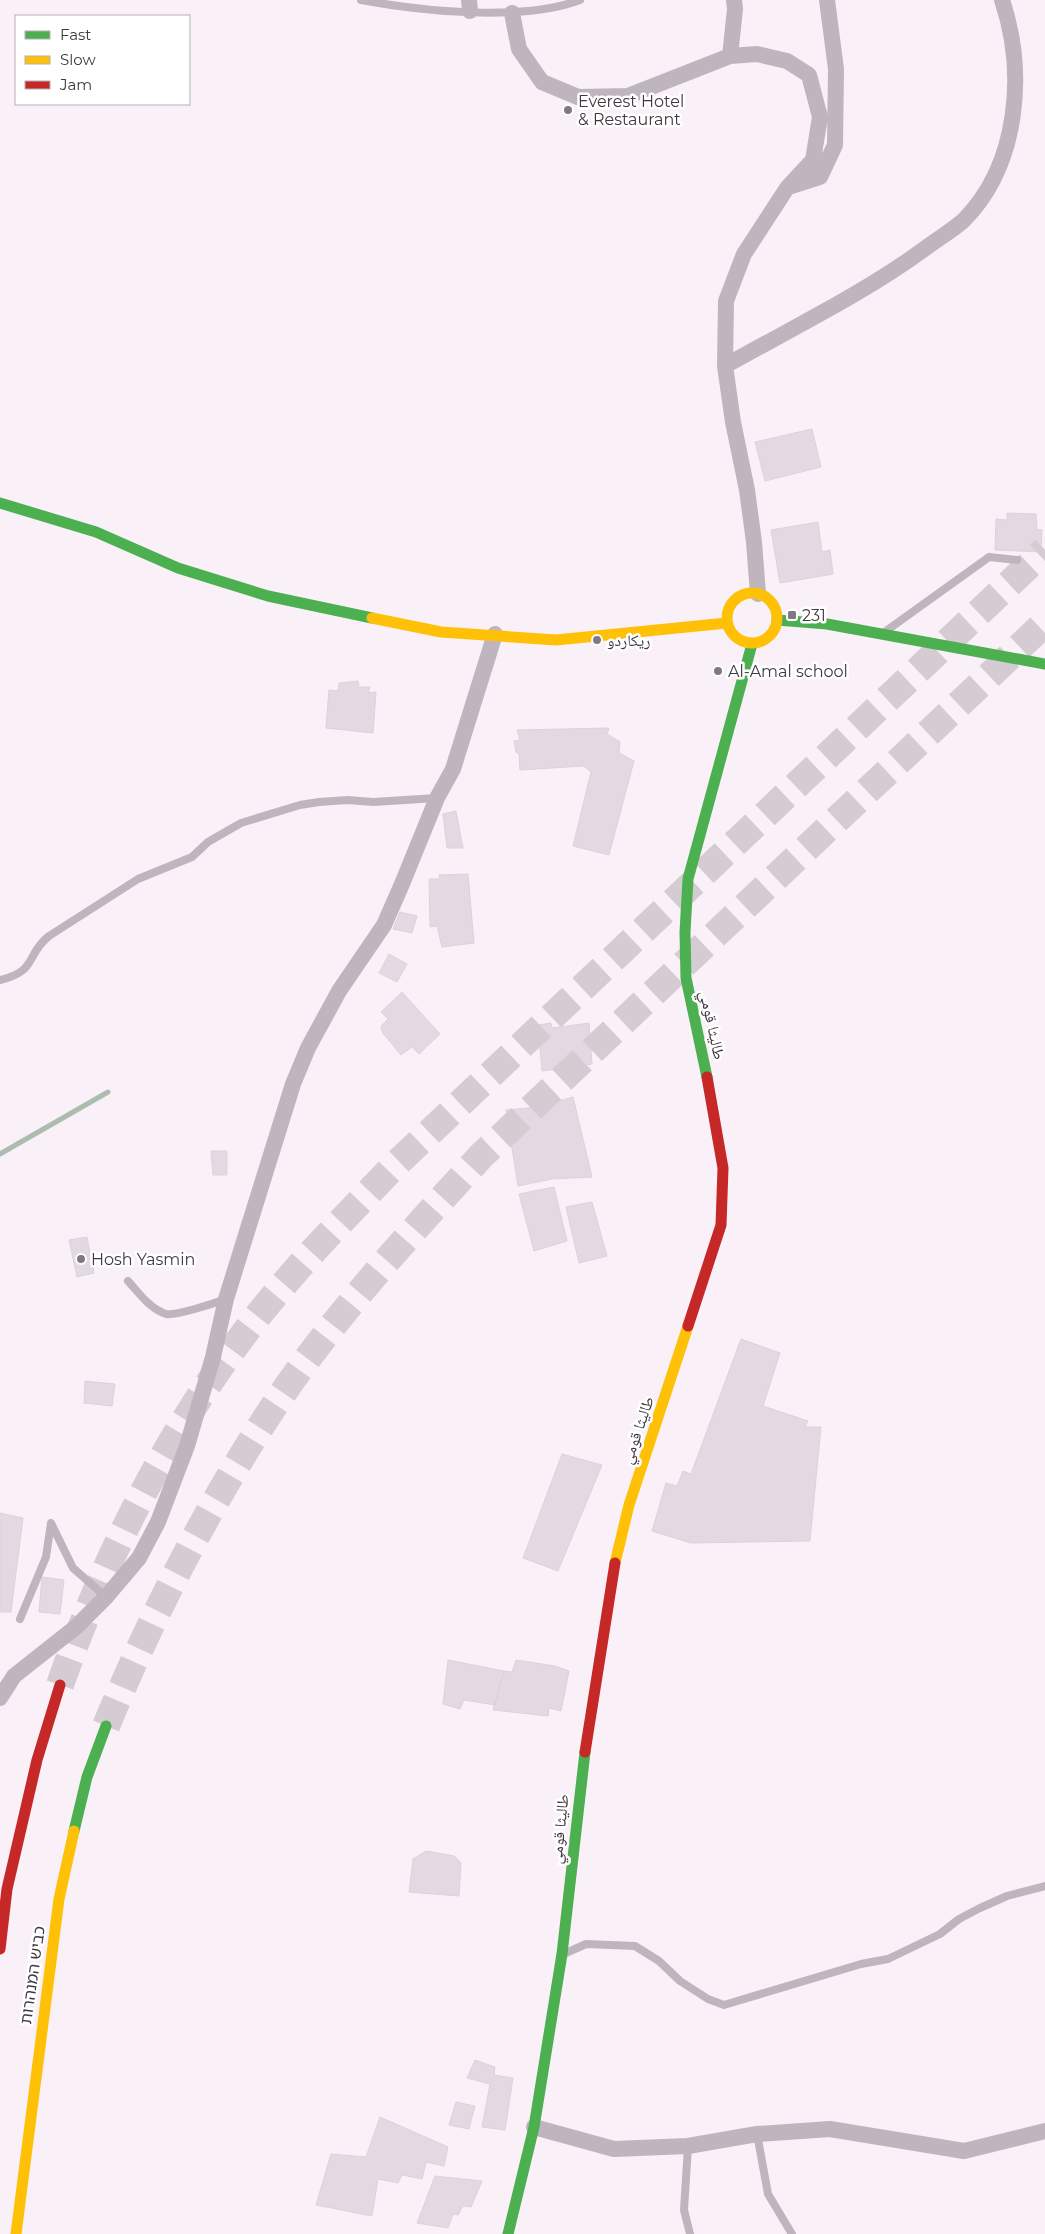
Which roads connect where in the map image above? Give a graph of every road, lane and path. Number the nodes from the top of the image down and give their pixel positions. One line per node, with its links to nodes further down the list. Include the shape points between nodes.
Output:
1 (361, 0): 6 (lane, via 394,6)
2 (580, 0): 7 (lane, via 563,6)
3 (734, 0): 8 (street)
4 (828, 0): 9 (street, via 836,69 835,145 820,177)
5 (1002, 0): 10 (street, via 1011,25 1016,90 1010,136 991,185 963,220 900,267)
6 (469, 5): 7 (lane)
7 (512, 13): 8 (street, via 518,49 542,82 578,97 628,96)
8 (730, 56): 9 (street, via 757,54 787,61 809,75 820,117 813,160)
9 (787, 188): 10 (street, via 744,254 726,301)
10 (725, 366): 13 (street, via 747,490)
11 (0, 503): 16 (main road, via 96,532 178,568 268,596 441,632)
12 (1017, 560): 17 (lane, via 989,557)
13 (758, 594): 14 (main road, via 775,606); 15 (main road, via 750,593 736,599 728,611)
14 (777, 620): 17 (main road, via 827,624); 18 (main road, via 772,634)
15 (728, 622): 16 (main road, via 556,640); 18 (main road, via 731,633)
16 (495, 634): 20 (street, via 453,769)
17 (882, 634): 19 (main road)
18 (752, 644): 31 (main road, طاليثا قومي, via 688,880 685,932 686,978 723,1168 721,1225 629,1505 614,1568 581,1774)
19 (1045, 664)
20 (437, 798): 21 (lane, via 319,802 242,823 208,842 192,857 138,879 49,936 23,971); 23 (street, via 384,926 339,991 308,1048 293,1084)
21 (0, 980)
22 (128, 1281): 23 (lane, via 149,1304 167,1314)
23 (226, 1299): 24 (street, via 187,1446 158,1522 139,1558)
24 (106, 1597): 25 (lane, via 72,1568 50,1523 46,1557); 27 (street, via 76,1627 14,1676)
25 (20, 1619)
26 (60, 1685): 30 (main road, via 37,1760 7,1889)
27 (0, 1698)
28 (106, 1726): 36 (main road, כביש המנהרות, via 86,1777 59,1899)
29 (1045, 1886): 31 (lane, via 1007,1896 980,1908 940,1934 888,1959 724,2005 680,1982 659,1961 635,1946 586,1944)
30 (0, 1949)
31 (562, 1954): 32 (main road, طاليثا قومي)
32 (534, 2127): 35 (street, via 614,2149); 37 (main road, طاليثا قومي)
33 (1045, 2131): 34 (street, via 964,2151 830,2129)
34 (757, 2134): 35 (street); 39 (lane, via 768,2194)
35 (688, 2146): 38 (lane, via 684,2210)
36 (16, 2234)
37 (508, 2234)
38 (690, 2234)
39 (792, 2234)

